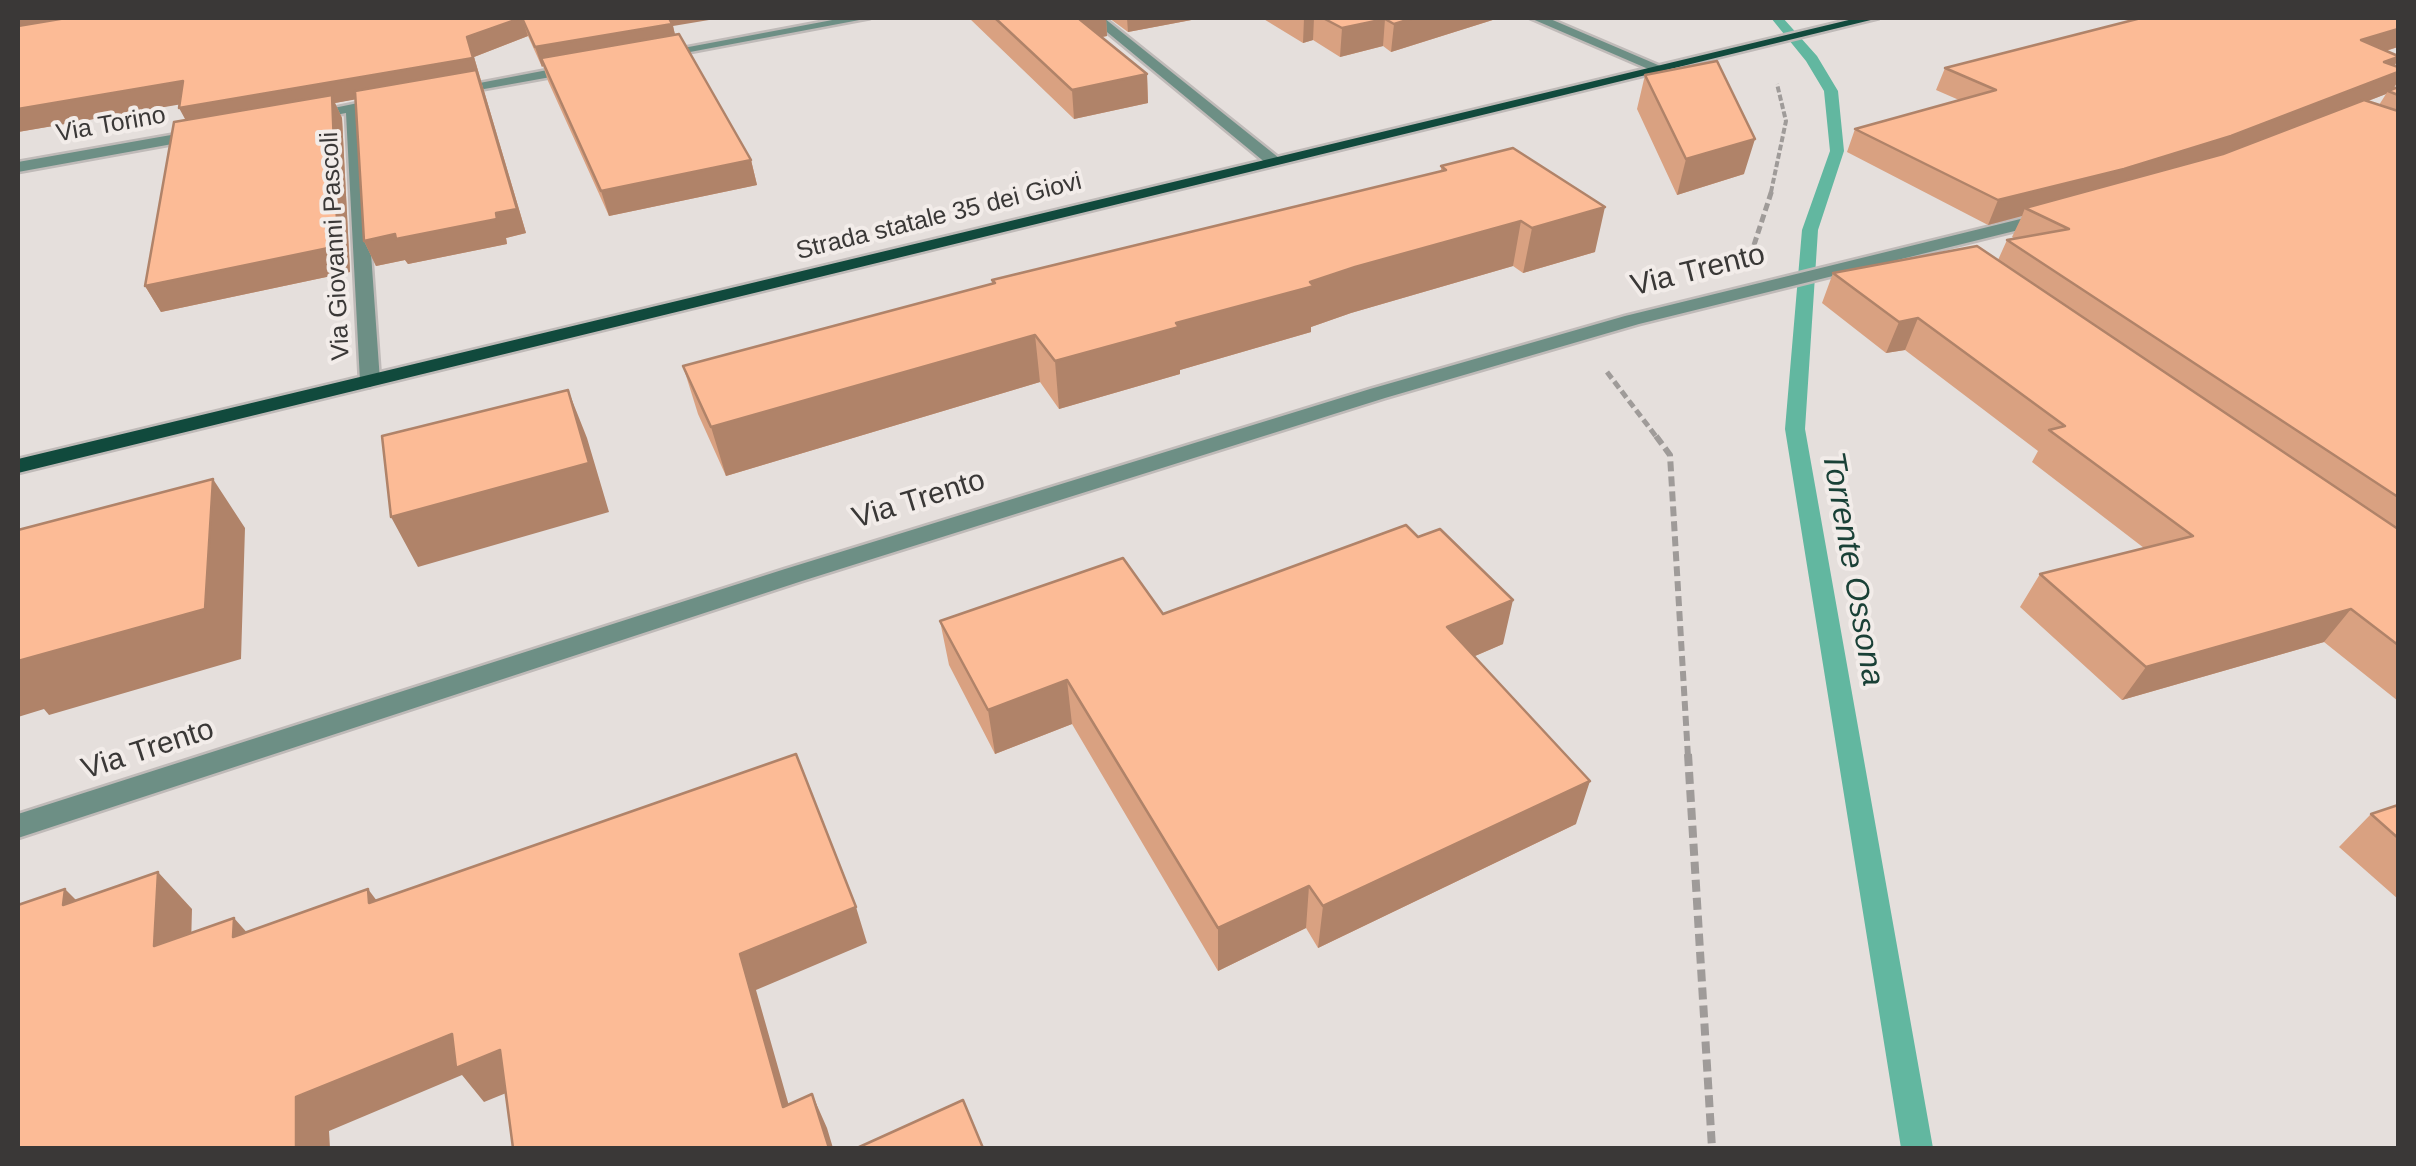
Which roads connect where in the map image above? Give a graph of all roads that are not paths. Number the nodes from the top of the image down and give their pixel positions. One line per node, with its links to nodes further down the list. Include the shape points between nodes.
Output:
1 (863, 18): 5 (street)
2 (1096, 18): 13 (street)
3 (1536, 18): 7 (street)
4 (1872, 18): 7 (main road, Strada statale 35 dei Giovi)
5 (628, 59)
6 (588, 66): 8 (street)
7 (1658, 68): 13 (main road, Strada statale 35 dei Giovi)
8 (432, 94)
9 (412, 97): 10 (street)
10 (353, 108): 11 (street); 16 (street, Via Giovanni Pascoli)
11 (297, 117)
12 (222, 130): 14 (street, Via Torino)
13 (1273, 162): 16 (main road, Strada statale 35 dei Giovi)
14 (18, 167)
15 (2070, 212): 18 (street, Via Trento, via 1949,253 1850,268 1578,335 845,557)
16 (370, 381): 17 (main road, Strada statale 35 dei Giovi)
17 (18, 466)
18 (18, 826)

